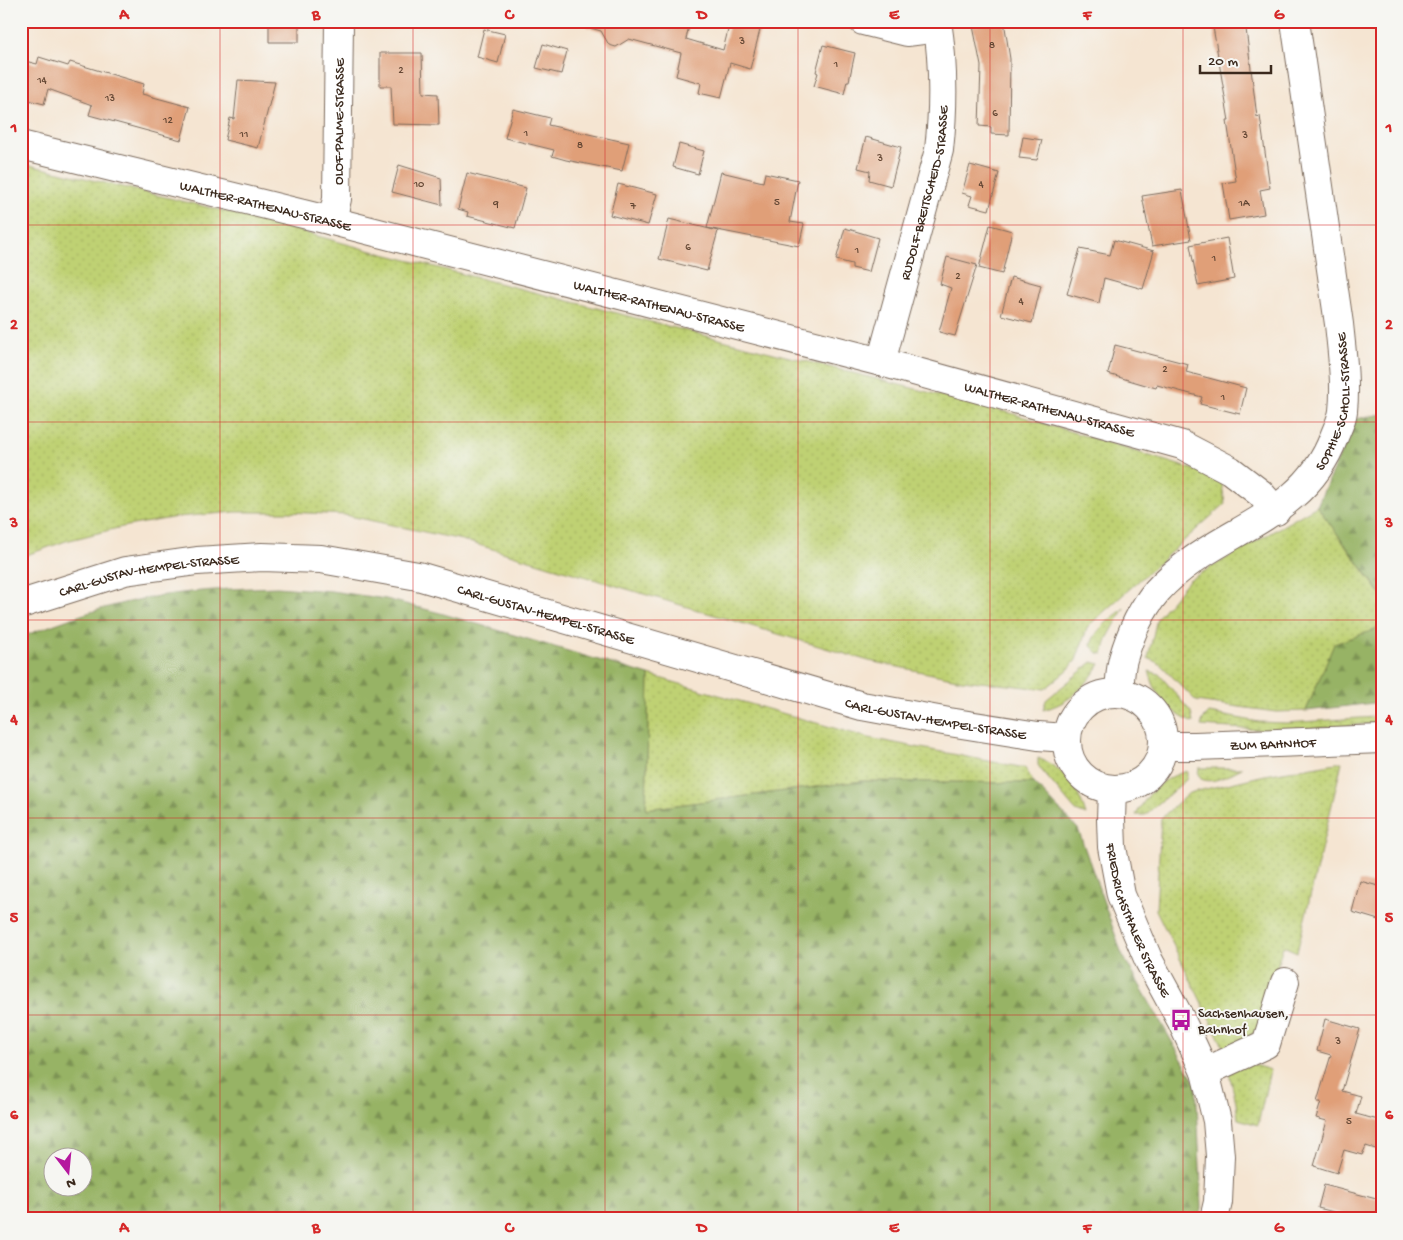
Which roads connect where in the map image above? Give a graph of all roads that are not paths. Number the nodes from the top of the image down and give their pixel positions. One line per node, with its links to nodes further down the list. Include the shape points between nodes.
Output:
1 (339, 21): 6 (street, OLOF-PALME-STRASSE, via 337,200)
2 (863, 21): 4 (street, via 907,32)
3 (1295, 21): 8 (street, SOPHIE-SCHOLL-STRASSE, via 1339,324 1343,413 1321,466)
4 (938, 25): 7 (street, RUDOLF-BREITSCHEID-STRASSE, via 943,71 939,150)
5 (21, 145): 6 (street, WALTHER-RATHENAU-STRASSE)
6 (332, 221): 7 (street, WALTHER-RATHENAU-STRASSE)
7 (881, 362): 8 (street, WALTHER-RATHENAU-STRASSE, via 1182,445 1230,470 1260,493)
8 (1276, 511): 10 (street, SOPHIE-SCHOLL-STRASSE, via 1187,564 1157,592 1137,622 1123,660)
9 (21, 604): 11 (street, CARL-GUSTAV-HEMPEL-STRASSE, via 125,571 197,561 262,557 321,559 418,576 862,706)
10 (1119, 693): 11 (street, via 1104,694 1078,710 1070,723); 13 (street, via 1143,701 1152,710 1163,733)
11 (1067, 738): 14 (street, via 1075,767 1098,786)
12 (1382, 739): 13 (street, ZUM BAHNHOF)
13 (1163, 746): 14 (street, via 1160,760 1152,772 1127,788)
14 (1112, 789): 16 (street, FRIEDRICHSTHALER STRASSE, via 1112,847 1121,895 1149,961)
15 (1285, 982): 16 (street, via 1266,1044)
16 (1205, 1072): 17 (street, FRIEDRICHSTHALER STRASSE, via 1217,1121 1220,1156)
17 (1214, 1219)

